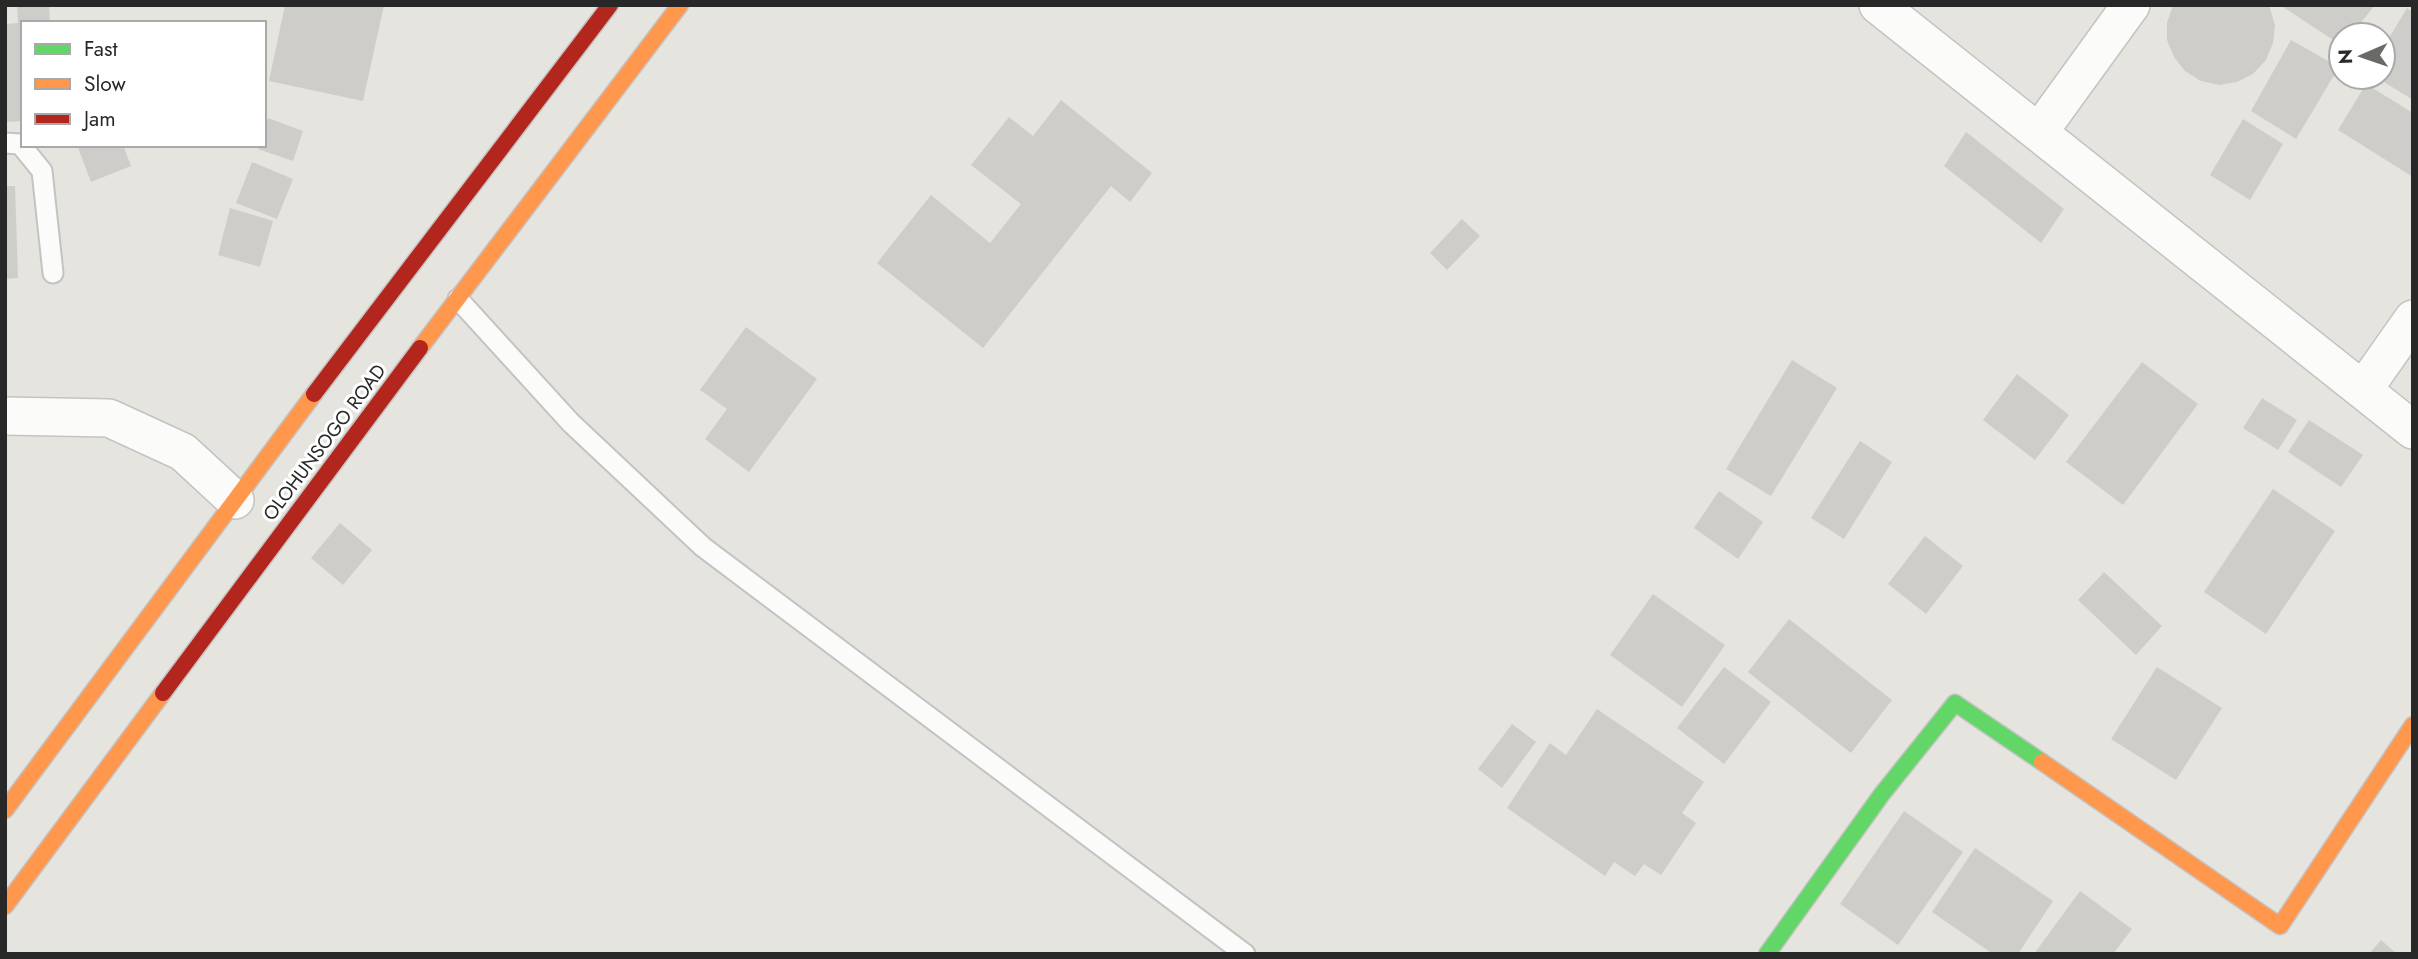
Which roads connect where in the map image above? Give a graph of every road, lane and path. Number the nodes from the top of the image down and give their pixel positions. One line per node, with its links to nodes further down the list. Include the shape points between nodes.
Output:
1 (610, 5): 13 (main road, OLOHUNSOGO ROAD)
2 (680, 5): 8 (main road, OLOHUNSOGO ROAD)
3 (1878, 5): 5 (street)
4 (2131, 5): 5 (street)
5 (2039, 132): 10 (street)
6 (22, 147): 7 (lane, via 42,172)
7 (53, 272)
8 (458, 299): 16 (main road, OLOHUNSOGO ROAD); 17 (lane, via 572,423 703,547)
9 (2413, 319): 10 (street)
10 (2363, 390): 12 (street)
11 (5, 416): 13 (street, via 109,418 183,452)
12 (2413, 430)
13 (234, 500): 15 (main road, OLOHUNSOGO ROAD)
14 (2413, 725): 18 (main road, via 2280,926 1955,702)
15 (5, 810)
16 (5, 906)
17 (1245, 954)
18 (1767, 954)

